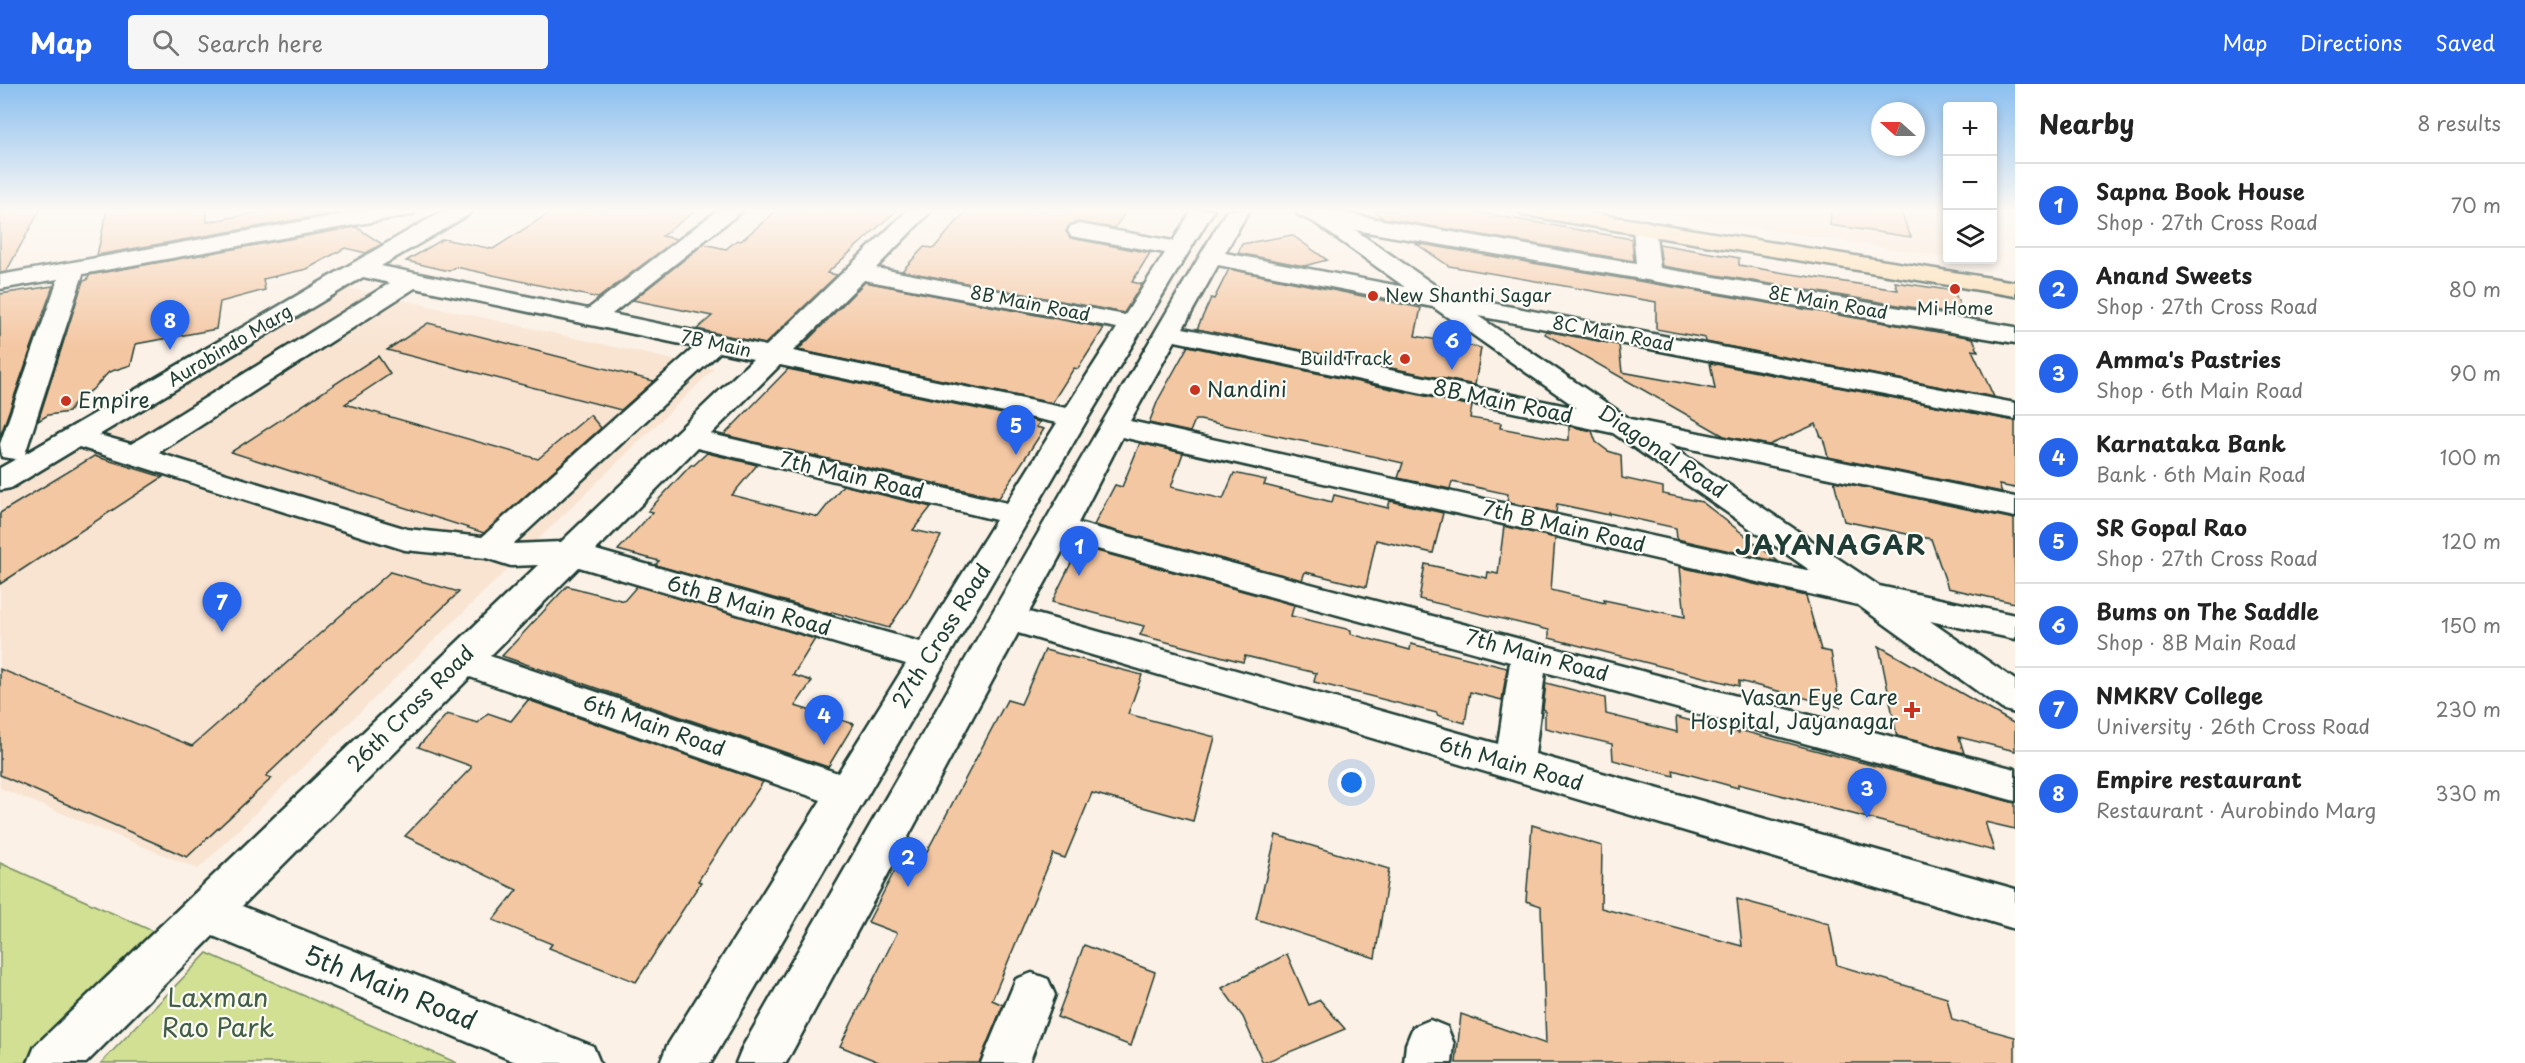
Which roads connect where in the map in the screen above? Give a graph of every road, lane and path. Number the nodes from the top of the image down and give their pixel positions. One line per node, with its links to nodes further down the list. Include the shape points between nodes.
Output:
1 (148, 256): 14 (street)
2 (366, 256): 35 (street, Aurobindo Marg)
3 (379, 256): 15 (street, Aurobindo Marg)
4 (673, 256): 23 (street)
5 (872, 256): 16 (street, 26th Cross Road)
6 (1194, 256): 24 (street, 27th Cross Road)
7 (1195, 256): 25 (street, 27th Cross Road)
8 (1210, 256): 21 (street, 8C Main Road)
9 (1374, 256): 21 (street, Diagonal Road)
10 (1551, 256): 17 (street, 8E Main Road)
11 (1647, 256): 17 (street)
12 (1810, 256): 20 (main road)
13 (1992, 264): 20 (main road)
14 (73, 269): 19 (street); 35 (street)
15 (359, 269): 18 (street, 7B Main); 33 (street, Aurobindo Marg)
16 (856, 271): 24 (street, 8B Main Road); 28 (street, 26th Cross Road)
17 (1649, 273): 26 (street, 8E Main Road)
18 (411, 280): 23 (street, 7B Main); 36 (street)
19 (0, 282)
20 (2010, 289): 22 (main road)
21 (1439, 301): 29 (street, 8C Main Road); 32 (street, Diagonal Road)
22 (2015, 314)
23 (592, 318): 27 (street, 7B Main)
24 (1133, 324): 30 (street, 27th Cross Road)
25 (1167, 332): 31 (street, 27th Cross Road); 32 (street, 8B Main Road)
26 (2015, 335)
27 (713, 344): 28 (street, 7B Main); 41 (street)
28 (771, 356): 30 (street, 7B Main); 34 (street, 26th Cross Road)
29 (2015, 411)
30 (1074, 418): 39 (street, 27th Cross Road)
31 (1113, 426): 40 (street, 27th Cross Road); 43 (street, 7th B Main Road)
32 (1627, 428): 38 (street, 8B Main Road); 43 (street, Diagonal Road)
33 (77, 437): 36 (street, 6th B Main Road); 37 (street, Aurobindo Marg)
34 (687, 437): 39 (street, 7th Main Road); 42 (street, 26th Cross Road)
35 (6, 455)
36 (134, 455): 41 (street, 6th B Main Road, via 405,539)
37 (0, 481)
38 (2015, 507)
39 (1017, 515): 47 (street, 27th Cross Road)
40 (1059, 528): 44 (street, 27th Cross Road); 46 (street, 7th Main Road)
41 (489, 548): 42 (street, 6th B Main Road, via 511,555)
42 (570, 553): 47 (street, 6th B Main Road); 48 (street, 26th Cross Road)
43 (1873, 597): 45 (street, 7th B Main Road); 49 (street, Diagonal Road)
44 (1007, 618): 50 (street, 6th Main Road); 59 (street, 27th Cross Road)
45 (2015, 627)
46 (1529, 654): 50 (street); 51 (street, 7th Main Road)
47 (929, 658): 52 (street, 27th Cross Road)
48 (461, 660): 52 (street, 6th Main Road); 54 (street, 26th Cross Road)
49 (2015, 699)
50 (1514, 765): 53 (street, 6th Main Road)
51 (2015, 785)
52 (847, 792): 58 (street, 27th Cross Road)
53 (2015, 909)
54 (205, 912): 56 (street, 26th Cross Road); 57 (street, 5th Main Road)
55 (1032, 995): 60 (street)
56 (52, 1063)
57 (576, 1063)
58 (684, 1063)
59 (760, 1063)
60 (1005, 1063)

